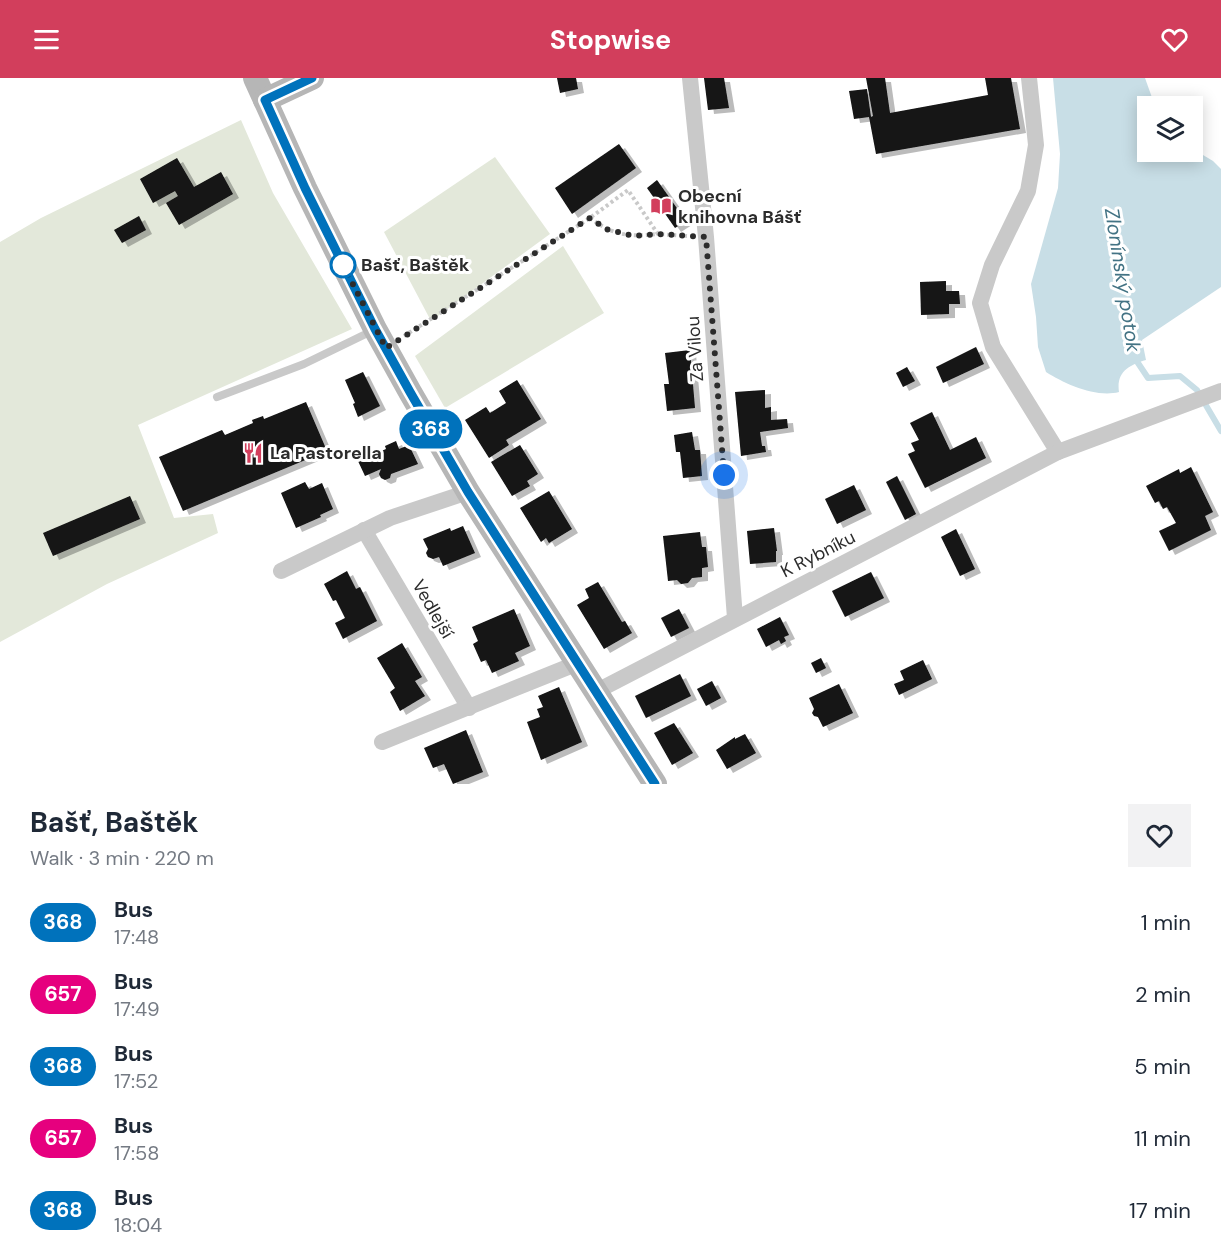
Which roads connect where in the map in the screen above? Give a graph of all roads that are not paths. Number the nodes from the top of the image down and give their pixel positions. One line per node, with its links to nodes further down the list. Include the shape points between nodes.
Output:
1 (255, 78): 5 (street)
2 (312, 78): 5 (street)
3 (690, 78): 13 (street, Za Vilou)
4 (1029, 78): 9 (street, via 1036,145 1028,191 992,265 980,303 993,346)
5 (265, 100): 6 (street)
6 (380, 338): 8 (lane); 10 (street)
7 (1208, 396): 9 (street, K Rybníku)
8 (217, 397)
9 (1058, 452): 13 (street, K Rybníku)
10 (468, 492): 11 (street); 14 (street)
11 (364, 530): 12 (street); 16 (street, Vedlejší)
12 (281, 571)
13 (735, 618): 15 (street, K Rybníku)
14 (578, 663): 15 (street); 16 (street)
15 (597, 691): 18 (street)
16 (469, 708): 17 (street)
17 (382, 742)
18 (655, 784)

